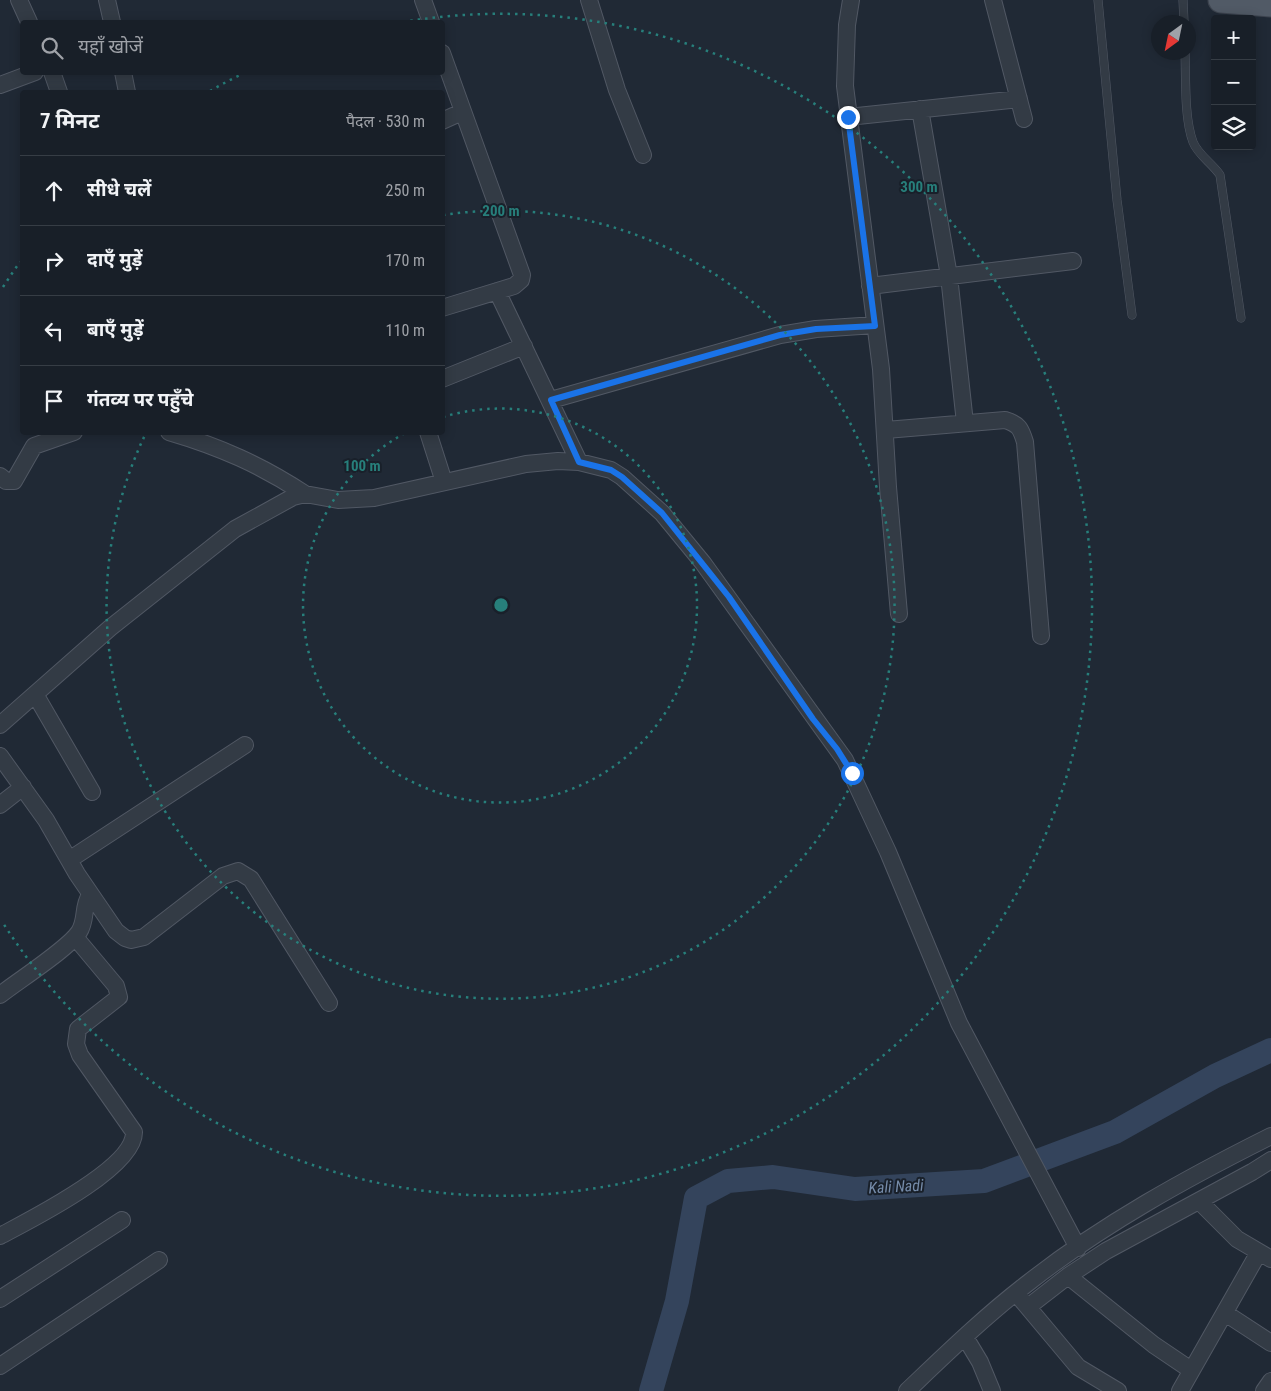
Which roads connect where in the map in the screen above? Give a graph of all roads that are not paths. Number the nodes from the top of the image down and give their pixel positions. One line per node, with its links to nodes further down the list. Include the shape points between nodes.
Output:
1 (19, 0): 12 (street)
2 (107, 0): 13 (street)
3 (423, 0): 14 (street)
4 (589, 0): 29 (street, via 617,90)
5 (851, 0): 26 (street, via 845,59)
6 (993, 0): 23 (street)
7 (1098, 0): 35 (lane, via 1117,200)
8 (1183, 0): 11 (lane)
9 (1221, 0): 10 (main road)
10 (1271, 4)
11 (1184, 15)
12 (28, 20)
13 (112, 20)
14 (430, 20)
15 (1186, 60): 36 (lane, via 1193,143 1220,175)
16 (445, 62): 25 (street)
17 (27, 75): 20 (street)
18 (53, 75): 21 (street)
19 (124, 75): 22 (street)
20 (0, 85)
21 (59, 90)
22 (127, 90)
23 (1019, 99): 24 (street); 27 (street)
24 (920, 110): 26 (street); 31 (street)
25 (462, 112): 28 (street); 33 (street, via 522,275 518,284)
26 (848, 117): 32 (street)
27 (1024, 119)
28 (445, 120)
29 (643, 155)
30 (1073, 261): 31 (street)
31 (949, 276): 32 (street); 41 (street)
32 (870, 286): 37 (street)
33 (497, 291): 34 (street); 38 (street)
34 (445, 307)
35 (1132, 316)
36 (1241, 318)
37 (875, 326): 40 (street, via 816,329 780,335); 42 (street)
38 (524, 346): 39 (street); 40 (street)
39 (445, 378)
40 (551, 400): 46 (street)
41 (965, 423): 42 (street); 51 (street, via 1005,420 1021,428 1025,442)
42 (886, 430): 50 (street)
43 (65, 435): 47 (street, via 34,446 14,481 6,481)
44 (178, 435): 49 (street, via 245,459)
45 (429, 435): 48 (street)
46 (579, 462): 48 (street, via 526,464); 69 (street, via 600,466 616,474 662,513 718,584 845,760 892,861 959,1023)
47 (0, 476)
48 (444, 482): 49 (street, via 365,498 338,500)
49 (306, 494): 52 (street, via 293,496 235,529 110,628)
50 (900, 614)
51 (1041, 636)
52 (35, 694): 53 (street); 57 (street)
53 (0, 725)
54 (245, 745): 59 (street)
55 (0, 756): 56 (street)
56 (23, 787): 58 (street); 59 (street)
57 (92, 792)
58 (0, 805)
59 (69, 860): 60 (street)
60 (90, 895): 61 (street, via 86,901 84,921); 63 (street, via 120,935 131,940 137,939 223,876 232,872 244,873)
61 (75, 937): 62 (street); 68 (street, via 116,986 119,997 78,1029 76,1044 80,1055 134,1132 134,1140 127,1153 89,1184)
62 (0, 994)
63 (329, 1003)
64 (1271, 1136): 69 (street, via 1182,1181)
65 (1271, 1160): 66 (street)
66 (1199, 1201): 70 (street, via 1237,1238); 72 (street, via 1106,1251)
67 (122, 1220): 74 (street)
68 (0, 1236)
69 (1078, 1248): 73 (street)
70 (1265, 1255): 76 (street)
71 (159, 1260): 79 (street)
72 (1068, 1276): 75 (street); 80 (street, via 1154,1345)
73 (1016, 1293): 75 (street); 77 (street)
74 (0, 1299)
75 (1028, 1307): 84 (street, via 1078,1367)
76 (1224, 1313): 78 (street); 80 (street)
77 (964, 1337): 82 (street); 83 (street, via 980,1362)
78 (1271, 1343)
79 (0, 1366)
80 (1191, 1370): 85 (street)
81 (1271, 1381): 86 (street)
82 (907, 1391)
83 (992, 1391)
84 (1118, 1391)
85 (1180, 1391)
86 (1264, 1391)

